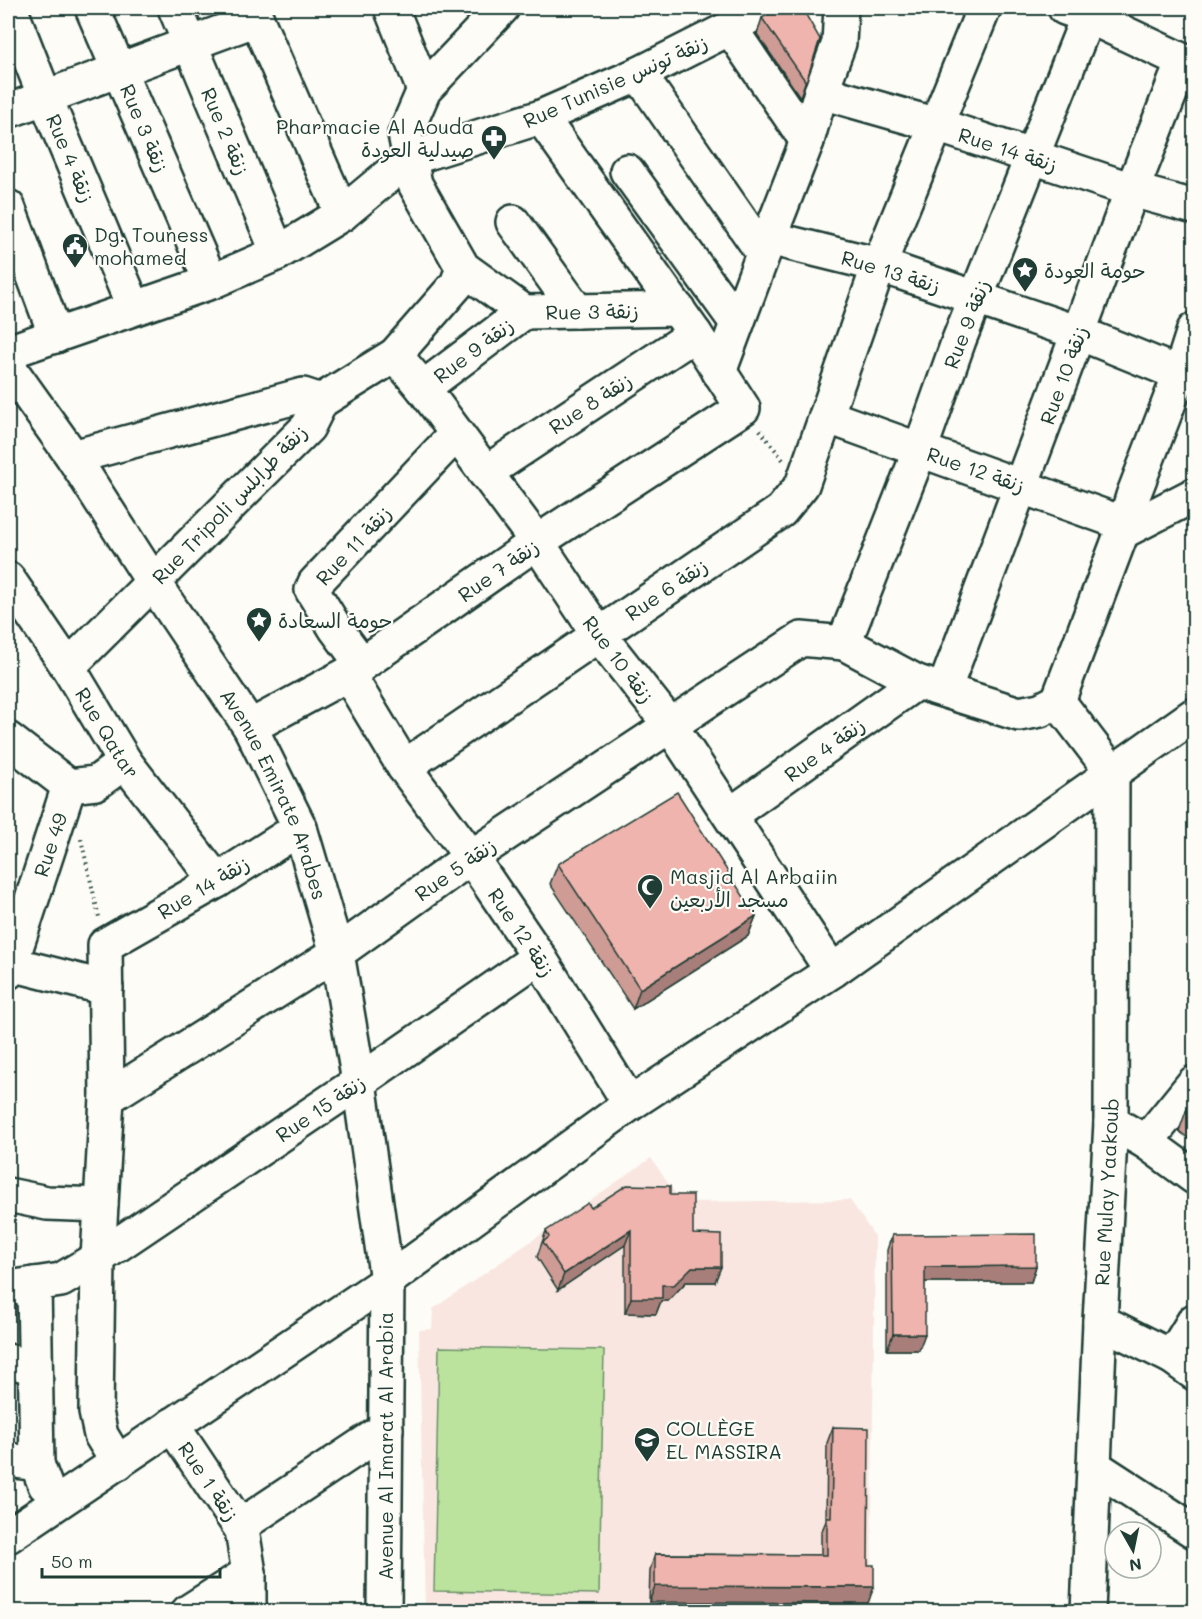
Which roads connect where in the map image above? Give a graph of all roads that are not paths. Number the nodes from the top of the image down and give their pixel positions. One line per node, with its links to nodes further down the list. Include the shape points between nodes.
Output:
1 (10, 8): 18 (street, Rue 4 زنقة)
2 (92, 8): 14 (street, Rue 3 زنقة)
3 (175, 8): 12 (street, Rue 2 زنقة)
4 (391, 8): 16 (street)
5 (502, 8): 16 (street)
6 (764, 8): 11 (street, Rue Tunisie زنقة تونس)
7 (841, 8): 17 (street, via 839,43)
8 (984, 8): 21 (street, Rue 6 زنقة)
9 (1082, 10): 13 (street); 23 (street, Rue 9 زنقة)
10 (255, 13): 12 (street); 29 (street)
11 (730, 28): 15 (street, Rue Tunisie زنقة تونس); 22 (street)
12 (189, 44): 14 (street); 32 (street, Rue 2 زنقة)
13 (1189, 63): 26 (street, Rue 10 زنقة)
14 (120, 70): 18 (street); 35 (street, Rue 3 زنقة)
15 (639, 74): 20 (street, Rue Tunisie زنقة تونس); 31 (street)
16 (424, 90): 24 (street, Rue 3 زنقة, via 405,134)
17 (821, 92): 21 (street, Rue 14 زنقة); 22 (street)
18 (45, 97): 19 (street); 37 (street, Rue 4 زنقة)
19 (8, 111)
20 (541, 117): 24 (street, Rue Tunisie زنقة تونس); 40 (street)
21 (938, 125): 23 (street, Rue 14 زنقة); 33 (street, Rue 6 زنقة)
22 (807, 141): 31 (street)
23 (1032, 157): 26 (street, Rue 14 زنقة); 36 (street, Rue 9 زنقة)
24 (408, 159): 29 (street, Rue Tunisie زنقة تونس); 34 (street, Rue 3 زنقة, via 415,184)
25 (627, 171): 41 (street)
26 (1132, 190): 28 (street, Rue 14 زنقة); 43 (street, Rue 10 زنقة)
27 (8, 207): 44 (street)
28 (1194, 207)
29 (342, 214): 32 (street, Rue Tunisie زنقة تونس)
30 (513, 222): 38 (street)
31 (766, 245): 33 (street, Rue 13 زنقة); 41 (street)
32 (278, 253): 35 (street, Rue Tunisie زنقة تونس)
33 (879, 265): 36 (street, Rue 13 زنقة); 52 (street, Rue 6 زنقة)
34 (463, 268): 39 (street, Rue 3 زنقة); 46 (street, via 457,284)
35 (211, 282): 37 (street, Rue Tunisie زنقة تونس)
36 (976, 297): 43 (street, Rue 13 زنقة); 54 (street, Rue 9 زنقة)
37 (134, 308): 44 (street, Rue Tunisie زنقة تونس)
38 (577, 311): 39 (street, Rue 3 زنقة); 40 (street, Rue 3 زنقة)
39 (524, 312): 50 (street, Rue 9 زنقة)
40 (687, 321): 48 (street); 56 (street, Rue 8 زنقة)
41 (737, 323): 48 (street)
42 (1194, 330): 49 (street)
43 (1079, 333): 49 (street, Rue 13 زنقة); 57 (street, Rue 10 زنقة)
44 (56, 336): 45 (street, Rue Tunisie زنقة تونس)
45 (8, 352)
46 (395, 355): 50 (street, Rue 10 زنقة); 51 (street)
47 (8, 366): 55 (street, Avenue Emirate Arabes)
48 (719, 372): 60 (street, Rue 7 زنقة, via 743,408)
49 (1180, 374): 59 (street)
50 (423, 388): 53 (street, Rue 10 زنقة)
51 (321, 401): 55 (street, via 303,395); 62 (street, Rue Tripoli زنقة طرابلس, via 308,427)
52 (826, 416): 54 (street, Rue 12 زنقة); 63 (street, Rue 6 زنقة, via 802,485 781,511)
53 (456, 434): 56 (street, Rue 10 زنقة); 66 (street, Rue 11 زنقة, via 315,583 312,590)
54 (920, 450): 57 (street, Rue 12 زنقة); 64 (street, Rue 9 زنقة)
55 (74, 457): 62 (street, Avenue Emirate Arabes)
56 (485, 473): 60 (street, Rue 10 زنقة)
57 (1022, 485): 59 (street, Rue 12 زنقة); 67 (street, Rue 10 زنقة)
58 (1194, 495): 59 (street)
59 (1124, 528): 68 (street)
60 (537, 542): 63 (street, Rue 10 زنقة); 66 (street, Rue 7 زنقة)
61 (8, 579): 65 (street, Rue Qatar)
62 (153, 582): 65 (street, Rue Tripoli زنقة طرابلس); 71 (street, Avenue Emirate Arabes)
63 (599, 635): 70 (street, Rue 10 زنقة); 74 (street, Rue 6 زنقة)
64 (844, 643): 67 (street); 70 (street, Rue 5 زنقة, via 801,639)
65 (68, 667): 73 (street, Rue Qatar)
66 (355, 669): 71 (street, Rue 7 زنقة); 74 (street, Rue 12 زنقة)
67 (931, 686): 68 (street, via 1019,714); 77 (street, Rue 4 زنقة)
68 (1058, 702): 75 (street)
69 (1194, 715): 75 (street)
70 (670, 725): 77 (street, Rue 10 زنقة); 79 (street, Rue 5 زنقة)
71 (250, 726): 78 (street, Avenue Emirate Arabes)
72 (8, 739): 76 (street)
73 (125, 762): 76 (street, via 96,783); 80 (street, Rue Qatar)
74 (404, 767): 79 (street, Rue 12 زنقة)
75 (1112, 772): 84 (street); 90 (street, Rue Mulay Yaakoub)
76 (69, 786): 83 (street, Rue 49)
77 (730, 816): 84 (street, Rue 10 زنقة)
78 (300, 828): 80 (street, Rue 14 زنقة); 81 (street, Avenue Emirate Arabes)
79 (471, 856): 81 (street, Rue 5 زنقة); 82 (street, Rue 12 زنقة)
80 (217, 881): 85 (street, Rue 14 زنقة, via 105,945)
81 (337, 953): 86 (street, Avenue Emirate Arabes); 88 (street, Rue 5 زنقة)
82 (539, 957): 86 (street, Rue 15 زنقة); 89 (street, Rue 12 زنقة)
83 (8, 967): 85 (street)
84 (832, 971): 89 (street)
85 (106, 988): 88 (street)
86 (358, 1082): 95 (street, Rue 15 زنقة); 96 (street, Avenue Emirate Arabes)
87 (1194, 1083): 91 (street)
88 (107, 1098): 94 (street)
89 (630, 1104): 96 (street)
90 (1111, 1122): 91 (street); 99 (street, Rue Mulay Yaakoub)
91 (1146, 1142): 92 (street)
92 (1194, 1177)
93 (8, 1195): 94 (street, via 47,1203)
94 (101, 1205): 95 (street)
95 (98, 1257): 97 (street, Rue 15 زنقة, via 61,1280); 105 (street, via 96,1412 101,1435)
96 (387, 1281): 102 (street); 103 (street, Avenue Al Imarat Al Arabia)
97 (21, 1286): 100 (street)
98 (1194, 1321): 101 (street)
99 (1100, 1322): 101 (street); 106 (street, Rue Mulay Yaakoub)
100 (21, 1364): 104 (street)
101 (1183, 1365)
102 (172, 1425): 105 (street); 108 (street, Rue 1 زنقة)
103 (386, 1429): 108 (street); 114 (street, Avenue Al Imarat Al Arabia)
104 (22, 1462): 107 (street)
105 (117, 1463): 107 (street)
106 (1094, 1466): 109 (street); 115 (street, Rue Mulay Yaakoub)
107 (53, 1506): 110 (street)
108 (240, 1526): 111 (street, Rue 1 زنقة)
109 (1194, 1531)
110 (8, 1536)
111 (249, 1573): 112 (street); 113 (street, Rue 1 زنقة)
112 (188, 1611)
113 (249, 1611)
114 (384, 1611)
115 (1088, 1611)

